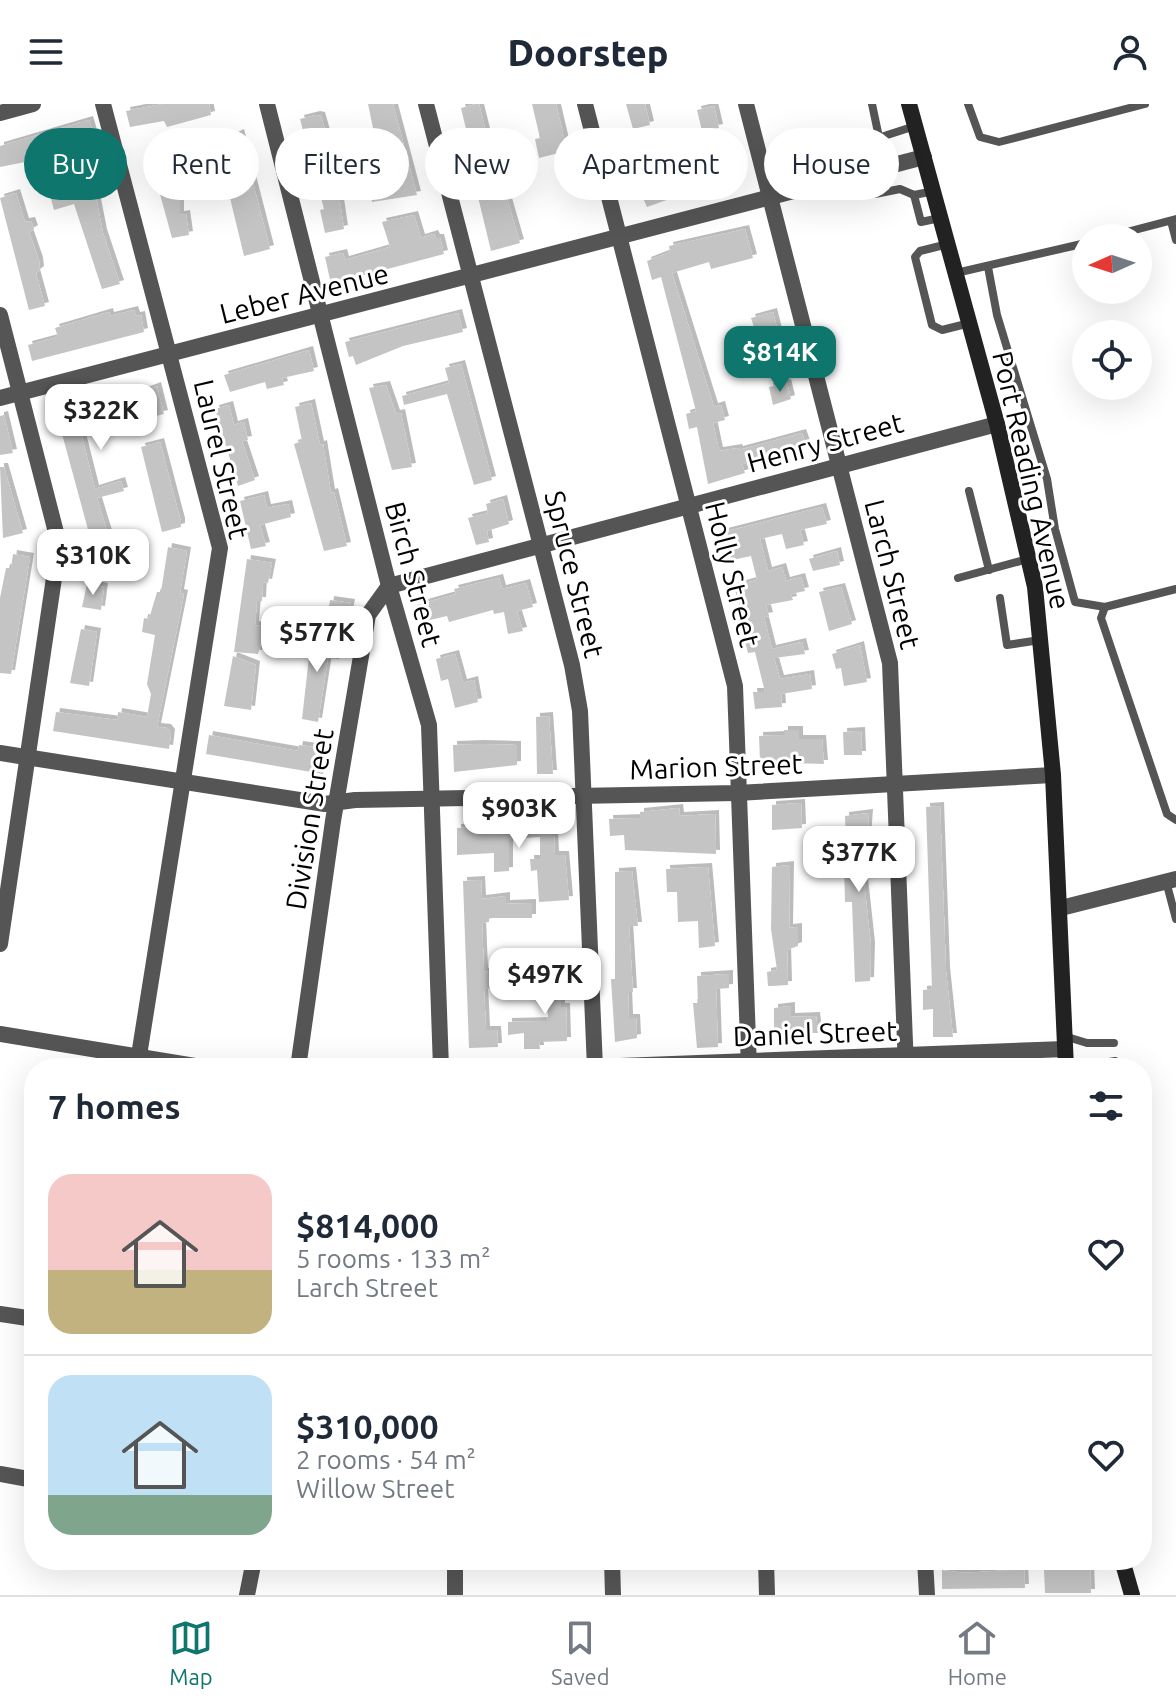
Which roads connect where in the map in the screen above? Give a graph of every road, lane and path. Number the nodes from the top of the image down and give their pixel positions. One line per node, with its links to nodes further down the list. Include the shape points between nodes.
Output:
1 (33, 104): 11 (street)
2 (103, 104): 36 (street, Laurel Street)
3 (267, 104): 34 (street, Birch Street)
4 (426, 104): 32 (street, Spruce Street)
5 (585, 104): 26 (street, Holly Street)
6 (746, 104): 17 (street, Larch Street)
7 (872, 104): 13 (lane)
8 (909, 104): 12 (street, Port Reading Avenue)
9 (968, 104): 10 (lane, via 980,137 999,142)
10 (1145, 104)
11 (0, 113)
12 (915, 126): 14 (lane); 15 (street, Port Reading Avenue)
13 (876, 128)
14 (899, 131)
15 (924, 157): 16 (street, Leber Avenue); 19 (street, Port Reading Avenue)
16 (899, 163)
17 (764, 174)
18 (899, 189): 20 (lane)
19 (934, 191): 20 (lane); 23 (street, Port Reading Avenue)
20 (914, 195): 23 (lane, via 921,222)
21 (764, 199): 26 (street, Leber Avenue)
22 (771, 200): 40 (street, Larch Street)
23 (941, 218): 28 (street, Port Reading Avenue)
24 (1174, 220): 25 (lane); 27 (lane)
25 (1152, 226)
26 (620, 237): 32 (street, Leber Avenue); 42 (street, Holly Street)
27 (1176, 240)
28 (949, 244): 31 (street, Port Reading Avenue); 35 (lane, via 915,257 932,325 942,330)
29 (1072, 246): 30 (lane)
30 (988, 267): 31 (lane); 50 (lane, via 1075,602)
31 (956, 273): 35 (street, Port Reading Avenue)
32 (471, 276): 34 (street, Leber Avenue); 43 (street, Spruce Street)
33 (0, 315): 37 (street)
34 (319, 317): 36 (street, Leber Avenue); 47 (street, Birch Street)
35 (970, 323): 39 (street, Port Reading Avenue)
36 (170, 354): 37 (street, Leber Avenue); 55 (street, Laurel Street, via 220,548)
37 (20, 393): 38 (street, Leber Avenue); 53 (street, via 59,544)
38 (0, 398)
39 (997, 424): 40 (street, Henry Street); 44 (street, Port Reading Avenue)
40 (839, 466): 42 (street, Henry Street); 56 (street, Larch Street, via 890,663)
41 (969, 491): 45 (lane)
42 (689, 506): 43 (street, Henry Street); 57 (street, Holly Street, via 735,686)
43 (541, 545): 47 (street, Henry Street); 58 (street, Spruce Street, via 580,711)
44 (1028, 559): 45 (lane); 51 (street, Port Reading Avenue)
45 (989, 570): 46 (lane)
46 (958, 578)
47 (389, 586): 59 (street, Birch Street, via 429,725); 60 (street, Division Street, via 368,615)
48 (1176, 589): 50 (lane)
49 (1000, 598): 51 (lane, via 1007,645)
50 (1105, 607): 61 (lane, via 1101,618 1167,814)
51 (1040, 640): 54 (street, Port Reading Avenue)
52 (0, 753): 53 (street, Marion Street)
53 (29, 757): 55 (street, Marion Street); 65 (street)
54 (1053, 775): 56 (street, Marion Street); 63 (street, Port Reading Avenue)
55 (182, 781): 60 (street, Marion Street); 70 (street, Laurel Street)
56 (895, 785): 57 (street, Marion Street); 75 (street, Larch Street)
57 (737, 793): 58 (street, Marion Street); 74 (street, Holly Street)
58 (584, 796): 59 (street, Marion Street); 73 (street, Spruce Street)
59 (431, 799): 60 (street, Marion Street); 72 (street, Birch Street)
60 (337, 802): 71 (street, Division Street)
61 (1176, 820)
62 (1171, 880): 63 (street); 64 (lane)
63 (1061, 908): 67 (street, Port Reading Avenue)
64 (1176, 919)
65 (0, 944)
66 (0, 1034): 69 (street)
67 (1065, 1042): 68 (lane); 76 (street, Daniel Street); 77 (street, Port Reading Avenue)
68 (1114, 1043)
69 (114, 1058)
70 (139, 1058)
71 (299, 1058)
72 (441, 1058)
73 (594, 1058)
74 (748, 1058)
75 (906, 1058)
76 (938, 1058)
77 (1066, 1058)
78 (0, 1314): 79 (street)
79 (24, 1318)
80 (0, 1474): 81 (street)
81 (24, 1478)
82 (252, 1570): 88 (street)
83 (455, 1570): 89 (street)
84 (612, 1570): 90 (street)
85 (766, 1570): 91 (street)
86 (926, 1570): 92 (street)
87 (1125, 1570): 93 (street)
88 (247, 1595)
89 (455, 1595)
90 (613, 1595)
91 (767, 1595)
92 (927, 1595)
93 (1132, 1595)

